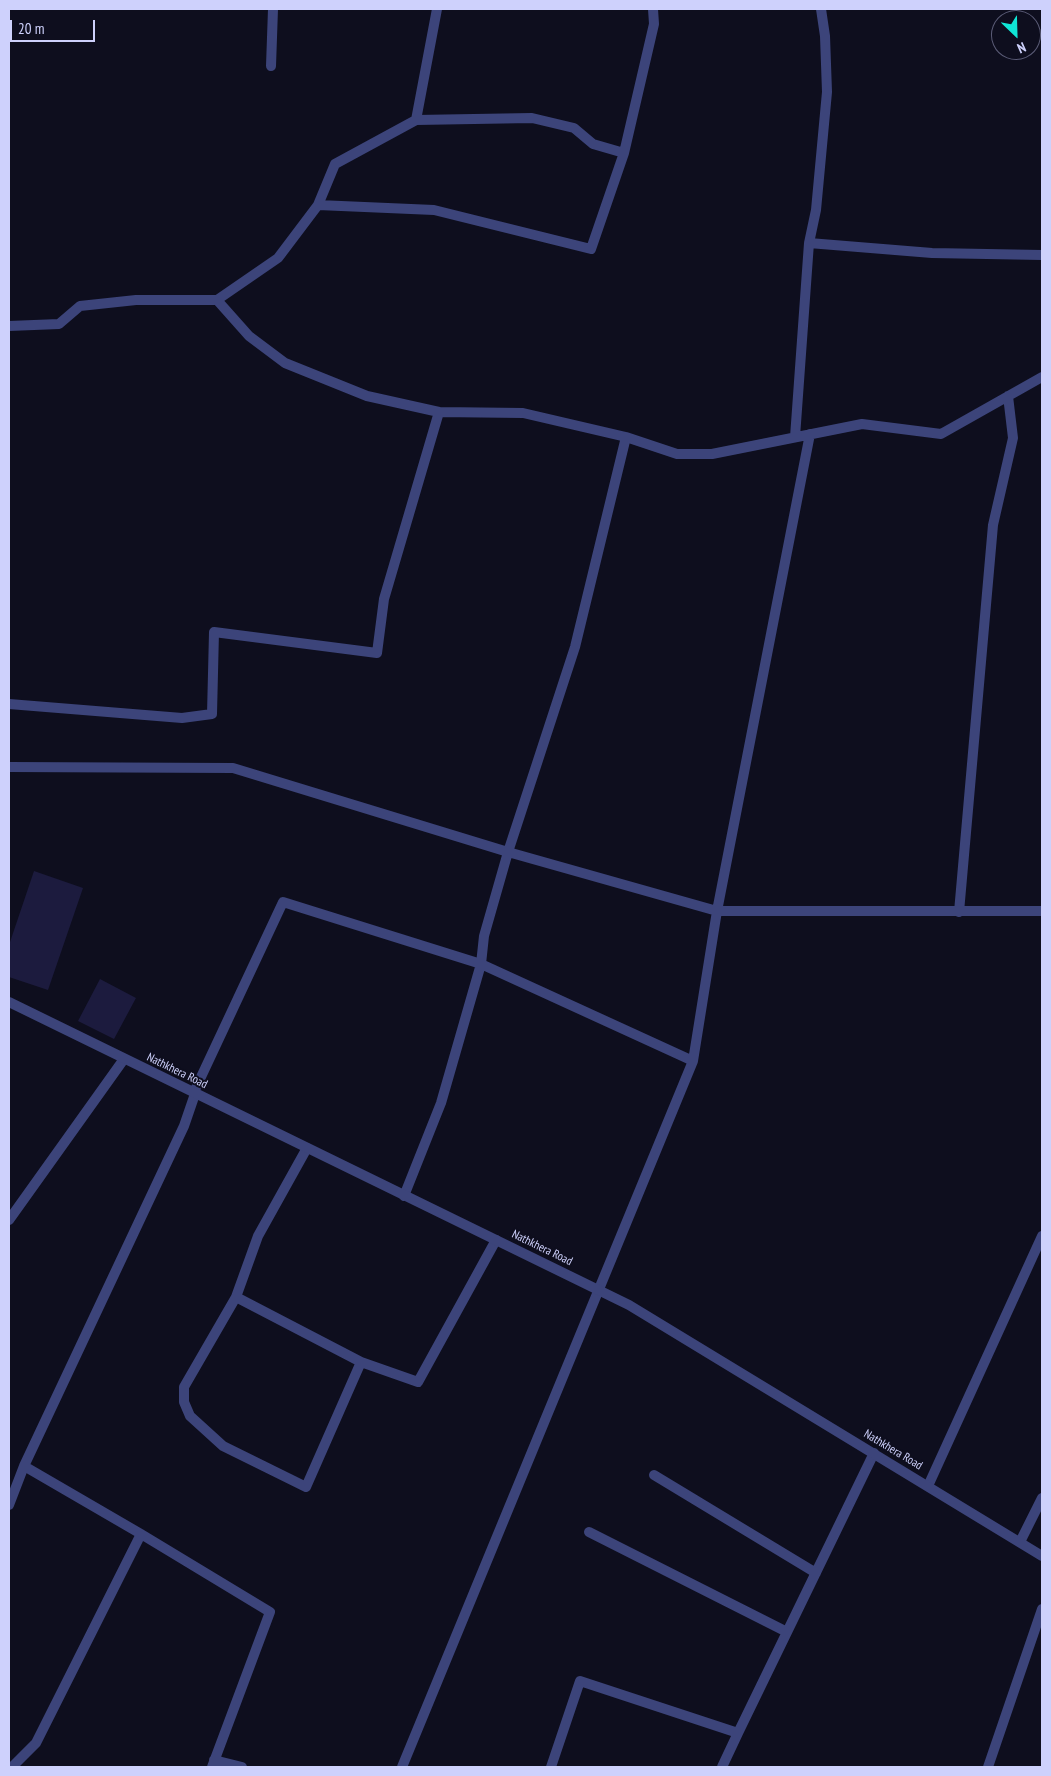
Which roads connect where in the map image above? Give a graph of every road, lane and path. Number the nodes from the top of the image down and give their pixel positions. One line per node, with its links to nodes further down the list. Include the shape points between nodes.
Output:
1 (273, 9): 5 (street)
2 (437, 9): 6 (street)
3 (653, 9): 7 (street, via 654,24)
4 (821, 9): 9 (street, via 827,92)
5 (271, 66)
6 (416, 120): 7 (street, via 532,118 574,128 593,144); 8 (street, via 334,164)
7 (624, 153): 8 (street, via 591,249 434,210)
8 (318, 205): 11 (street, via 278,258)
9 (810, 244): 10 (street, via 932,253); 18 (street)
10 (1042, 255)
11 (217, 300): 12 (street, via 136,300 80,306 59,324); 15 (street, via 249,336 285,363 368,396)
12 (9, 326)
13 (1042, 377): 14 (street)
14 (1008, 396): 16 (street, via 942,434 862,424); 23 (street, via 1013,438 993,525)
15 (440, 412): 17 (street, via 523,413); 19 (street, via 384,599 377,653 214,632 212,714 182,718)
16 (810, 434): 18 (street); 22 (street)
17 (626, 437): 18 (street, via 677,454 712,454); 21 (street, via 575,647)
18 (795, 437)
19 (9, 704)
20 (9, 767): 21 (street, via 233,768)
21 (508, 852): 22 (street); 25 (street, via 484,936)
22 (717, 911): 23 (street); 28 (street)
23 (959, 912): 24 (street)
24 (1042, 912)
25 (481, 964): 28 (street); 29 (street, via 283,902); 31 (street, via 441,1103)
26 (9, 1002): 27 (street, Nathkhera Road)
27 (124, 1059): 29 (street, Nathkhera Road); 32 (street)
28 (693, 1061): 35 (street)
29 (195, 1094): 30 (street, Nathkhera Road); 39 (street, via 184,1126)
30 (306, 1148): 31 (street, Nathkhera Road); 36 (street, via 258,1236)
31 (404, 1196): 34 (street, Nathkhera Road)
32 (9, 1220)
33 (1042, 1236): 41 (street)
34 (496, 1240): 35 (street, Nathkhera Road); 37 (street, via 418,1382)
35 (598, 1289): 38 (street, Nathkhera Road, via 630,1304); 55 (street)
36 (236, 1297): 37 (street); 37 (street, via 184,1387 184,1402 190,1416 223,1446 306,1487)
37 (361, 1362)
38 (874, 1454): 41 (street, Nathkhera Road); 48 (street)
39 (24, 1466): 43 (street); 45 (street)
40 (654, 1475): 48 (street)
41 (928, 1486): 46 (street, Nathkhera Road)
42 (1042, 1498): 46 (street)
43 (9, 1505)
44 (589, 1532): 50 (street)
45 (141, 1534): 52 (street, via 270,1612); 53 (street, via 36,1743)
46 (1020, 1542): 47 (street, Nathkhera Road)
47 (1042, 1556)
48 (816, 1573): 50 (street)
49 (1042, 1609): 58 (street)
50 (787, 1632): 51 (street)
51 (738, 1733): 56 (street, via 580,1681); 57 (street)
52 (213, 1763): 54 (street)
53 (12, 1767)
54 (242, 1767)
55 (402, 1767)
56 (551, 1767)
57 (722, 1767)
58 (988, 1767)

